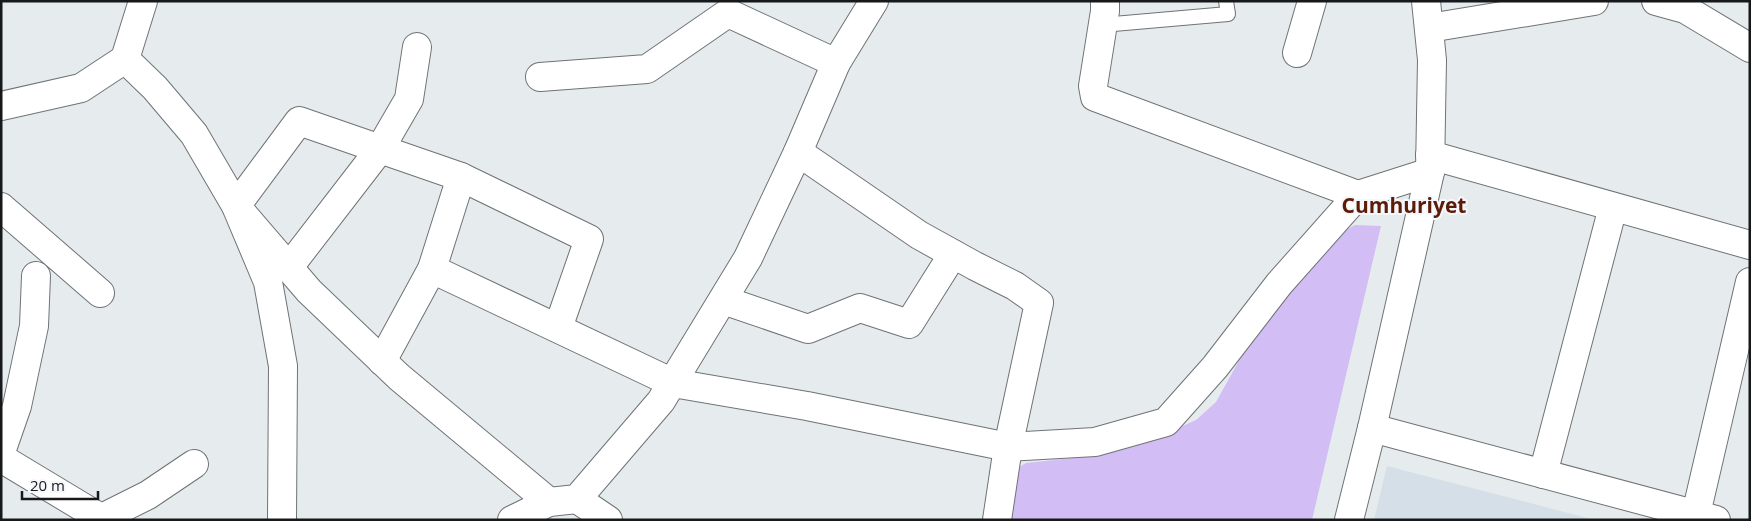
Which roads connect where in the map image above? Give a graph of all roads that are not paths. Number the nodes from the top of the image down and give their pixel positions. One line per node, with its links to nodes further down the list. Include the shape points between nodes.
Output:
1 (143, 1): 13 (street)
2 (874, 1): 14 (street)
3 (1226, 1): 8 (lane, via 1228,14)
4 (1312, 1): 12 (street)
5 (1426, 1): 9 (street)
6 (1594, 1): 9 (street)
7 (1658, 2): 11 (street, via 1686,9)
8 (1104, 13): 21 (street, via 1093,86 1095,97)
9 (1429, 28): 19 (street, via 1432,60)
10 (417, 47): 17 (street, via 410,99)
11 (1750, 48)
12 (1296, 53)
13 (126, 59): 16 (street, via 81,88); 22 (street, via 194,134)
14 (836, 63): 15 (street, via 728,13 647,69); 18 (street)
15 (540, 77)
16 (1, 106)
17 (380, 149): 20 (street); 22 (street, via 299,121); 27 (street)
18 (798, 152): 26 (street, via 919,235); 32 (street, via 748,258)
19 (1430, 163): 21 (street); 24 (street); 36 (street)
20 (461, 178): 28 (street); 33 (street, via 589,239)
21 (1358, 195): 37 (street, via 1279,284 1215,368 1166,422 1095,442)
22 (236, 206): 27 (street); 46 (street, via 268,282 283,366)
23 (1, 207): 31 (street)
24 (1613, 207): 25 (street); 41 (street)
25 (1750, 245)
26 (953, 254): 32 (street, via 909,324 860,308 808,329); 37 (street, via 1015,286 1039,303)
27 (289, 267): 34 (street, via 309,291)
28 (432, 268): 33 (street); 34 (street)
29 (36, 276): 38 (street, via 34,326 17,406)
30 (1750, 282): 44 (street)
31 (100, 293)
32 (723, 300): 35 (street)
33 (558, 328): 35 (street)
34 (382, 361): 43 (street)
35 (673, 383): 37 (street, via 808,406); 42 (street)
36 (1372, 428): 41 (street); 50 (street)
37 (1008, 447): 49 (street)
38 (1, 452)
39 (1, 458): 45 (street)
40 (194, 464): 45 (street, via 148,495)
41 (1543, 474): 44 (street)
42 (577, 499): 43 (street); 48 (street)
43 (549, 502): 47 (street)
44 (1706, 517)
45 (103, 519)
46 (282, 520)
47 (512, 520)
48 (608, 520)
49 (997, 520)
50 (1349, 520)

